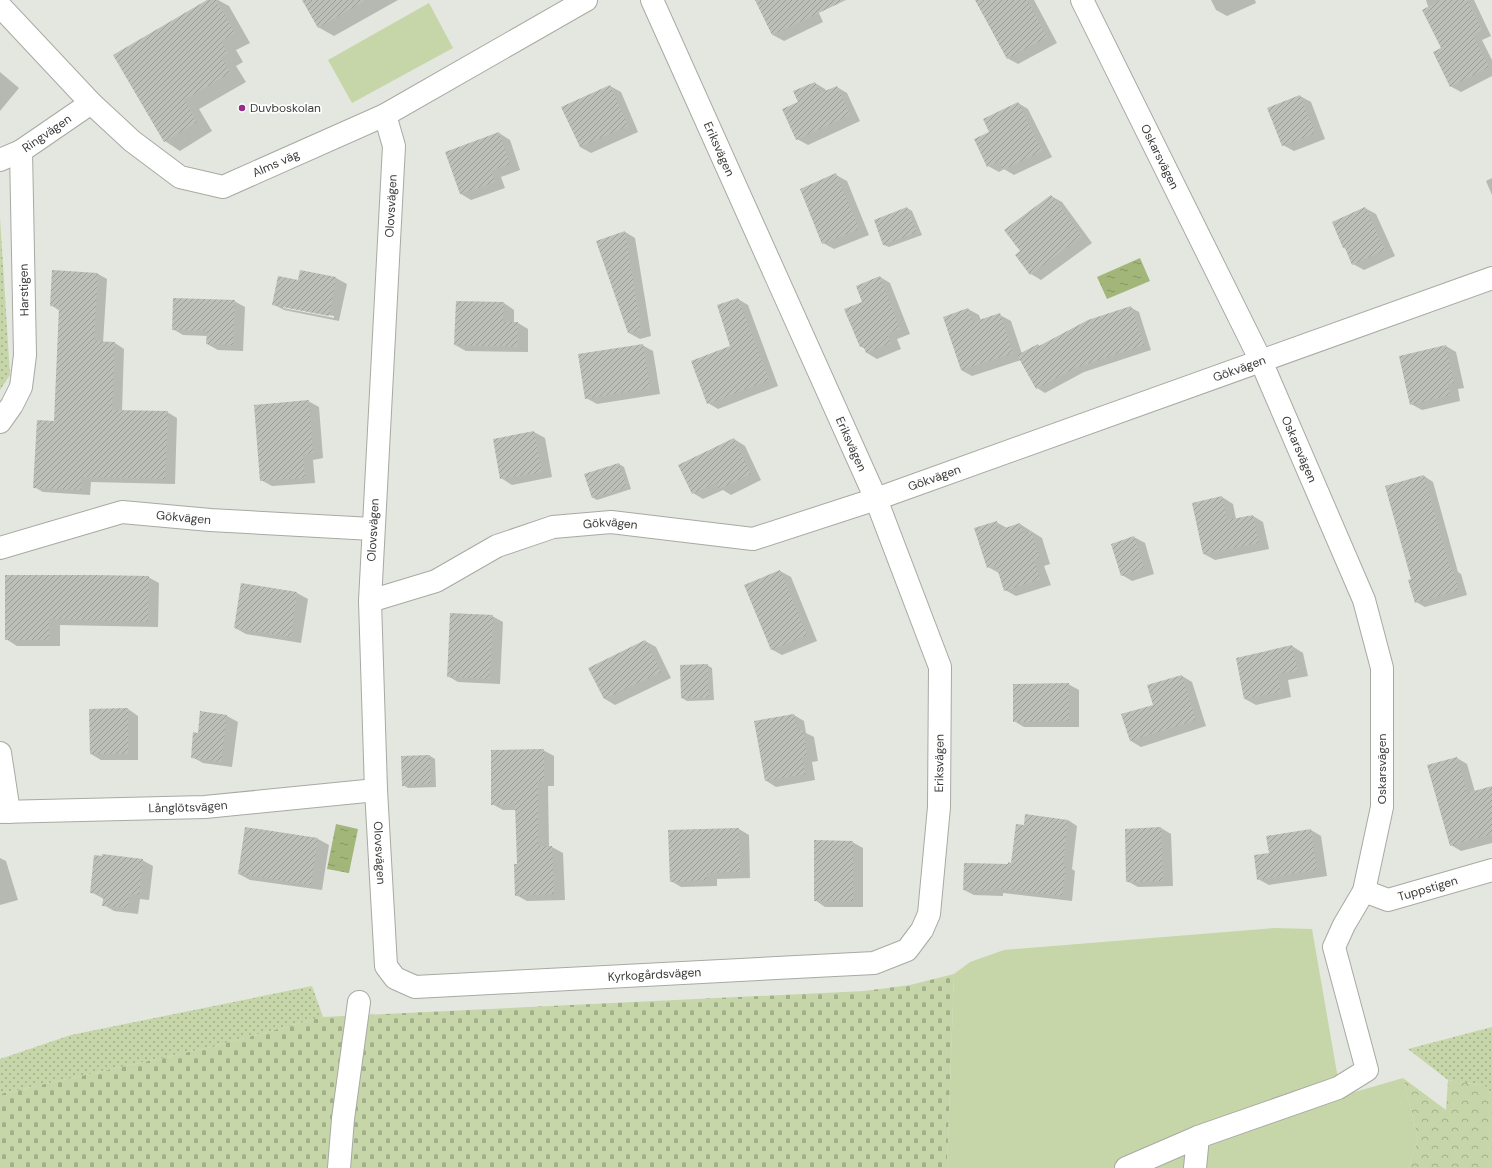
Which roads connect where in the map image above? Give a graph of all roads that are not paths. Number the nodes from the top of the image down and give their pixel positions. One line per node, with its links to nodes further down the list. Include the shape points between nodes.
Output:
1 (586, 0): 6 (street, Alms väg)
2 (652, 0): 12 (street, Eriksvägen)
3 (1082, 0): 10 (street, Oskarsvägen)
4 (0, 6): 5 (street, Alms väg)
5 (92, 103): 6 (street, Alms väg, via 132,141 180,177 223,188); 7 (street, Ringvägen)
6 (385, 115): 13 (street, Olovsvägen, via 394,146)
7 (21, 151): 8 (street, Ringvägen); 11 (street, Harstigen, via 25,355 22,387)
8 (0, 160)
9 (1492, 278): 10 (street, Gökvägen)
10 (1261, 361): 12 (street, Gökvägen); 20 (street, Oskarsvägen, via 1364,600 1382,668 1382,807)
11 (0, 422)
12 (876, 500): 15 (street, Gökvägen, via 753,539 611,522 553,527 496,546 436,581); 21 (street, Eriksvägen, via 940,667 939,807)
13 (372, 529): 14 (street, Gökvägen, via 210,520 122,512); 15 (street, Olovsvägen)
14 (0, 548)
15 (370, 601): 17 (street, Olovsvägen)
16 (0, 753): 18 (street)
17 (376, 790): 18 (street, Långlötsvägen, via 205,807); 22 (street, Olovsvägen)
18 (4, 812)
19 (1492, 870): 20 (street, Tuppstigen, via 1388,900)
20 (1364, 891): 24 (street, Oskarsvägen, via 1334,947 1367,1070 1338,1088)
21 (929, 914): 22 (street, Kyrkogårdsvägen, via 922,930 906,950 874,963 415,987 395,978 386,966)
22 (386, 945)
23 (359, 1002): 25 (street)
24 (1198, 1137): 26 (street); 27 (street)
25 (338, 1168)
26 (1126, 1168)
27 (1195, 1168)

